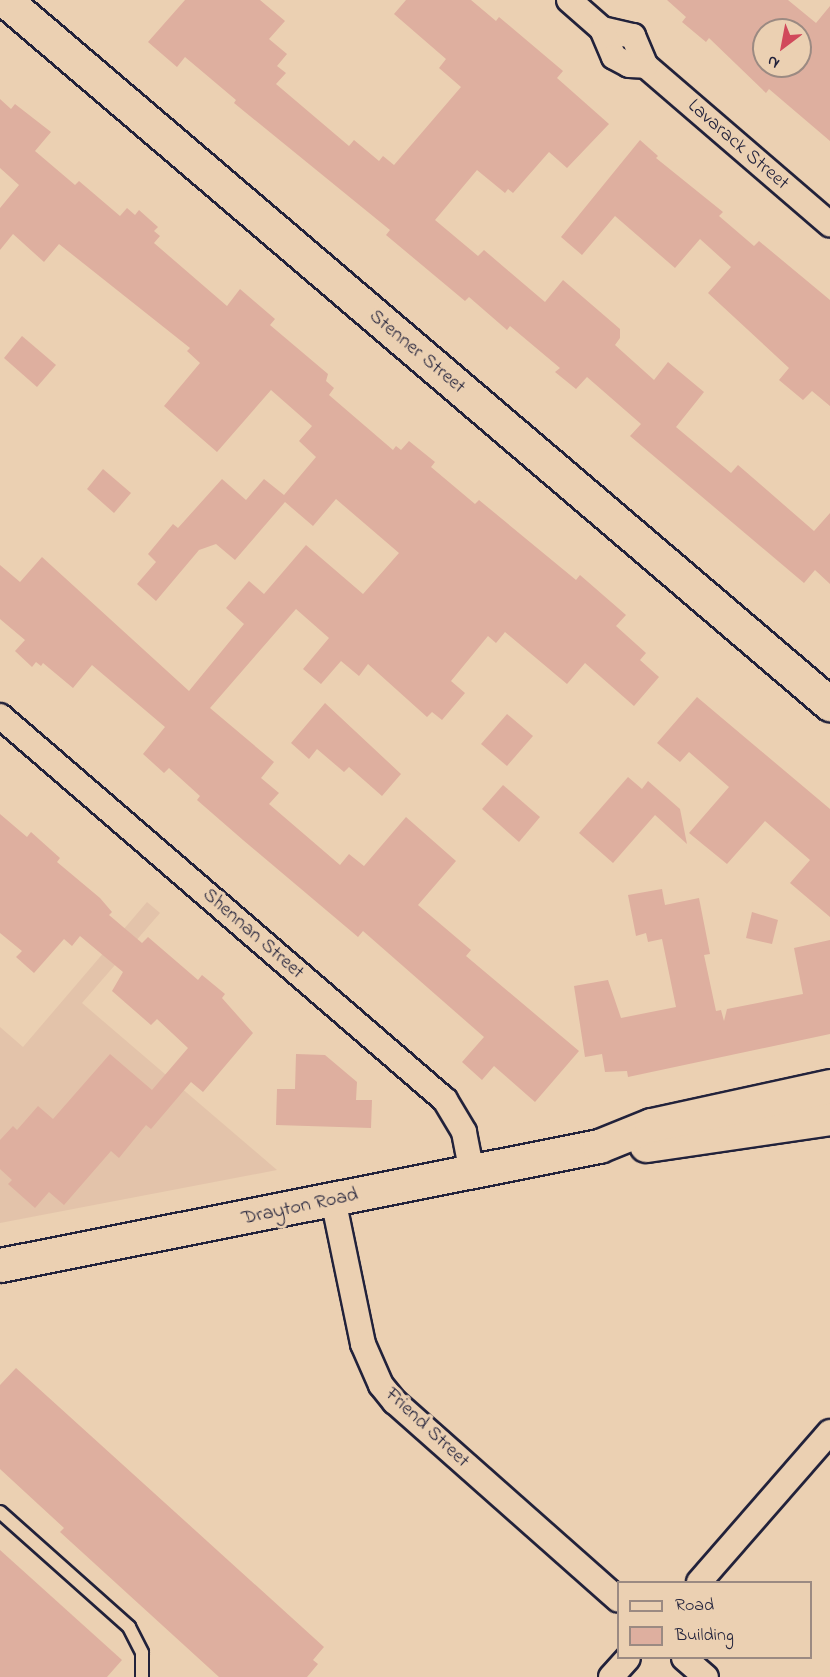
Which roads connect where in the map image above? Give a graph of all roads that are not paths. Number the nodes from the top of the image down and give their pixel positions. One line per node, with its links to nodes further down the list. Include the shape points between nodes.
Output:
1 (4, 0): 4 (main road, Stenner Street)
2 (569, 0): 3 (street, Lavarack Street, via 602,29 633,36 646,66)
3 (830, 224)
4 (830, 705)
5 (0, 716): 9 (street, Shennan Street, via 445,1100 464,1132)
6 (830, 1086): 8 (main road, Drayton Road, via 651,1125)
7 (830, 1118): 8 (main road, Drayton Road, via 650,1145)
8 (599, 1146): 9 (main road, Drayton Road)
9 (472, 1173): 10 (main road, Drayton Road)
10 (333, 1199): 11 (main road, Drayton Road); 15 (street, Friend Street, via 363,1344 381,1385 403,1409)
11 (0, 1265)
12 (830, 1432): 14 (street)
13 (0, 1512): 18 (lane, via 129,1628 142,1653)
14 (700, 1581)
15 (617, 1598)
16 (627, 1659): 19 (street)
17 (685, 1659): 20 (street)
18 (142, 1677)
19 (611, 1677)
20 (706, 1677)

